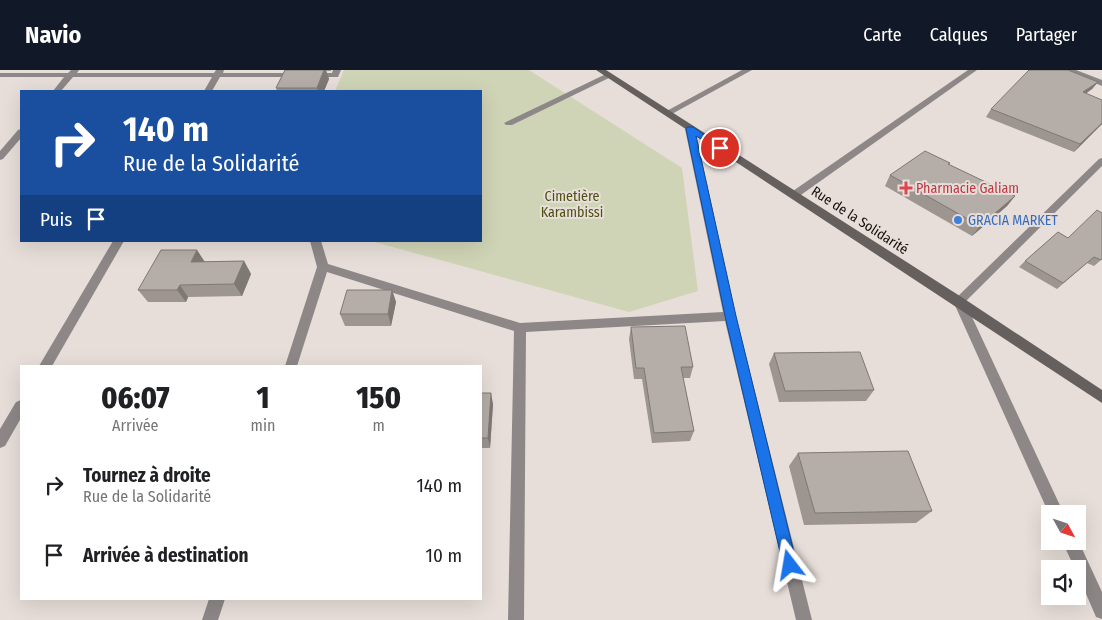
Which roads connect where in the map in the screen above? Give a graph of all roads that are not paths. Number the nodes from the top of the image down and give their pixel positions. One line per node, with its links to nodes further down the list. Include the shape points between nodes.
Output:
1 (337, 70): 6 (street, via 335,75)
2 (748, 70): 12 (street)
3 (973, 70): 18 (street)
4 (1069, 70): 9 (street)
5 (73, 72): 6 (street); 8 (street); 10 (street)
6 (219, 72): 11 (street)
7 (605, 73): 12 (street, Rue de la Solidarité); 13 (street)
8 (0, 75)
9 (1102, 83)
10 (58, 90)
11 (209, 90)
12 (667, 113): 14 (street, Rue de la Solidarité)
13 (509, 123)
14 (690, 129): 18 (street, Rue de la Solidarité); 23 (street)
15 (20, 133): 16 (street)
16 (0, 157)
17 (1102, 161): 22 (street)
18 (794, 195): 22 (street, Rue de la Solidarité)
19 (118, 242): 25 (street)
20 (315, 242): 21 (street)
21 (323, 266): 24 (street); 26 (street)
22 (959, 300): 27 (street, Rue de la Solidarité); 30 (street)
23 (730, 316): 24 (street); 36 (street)
24 (520, 328): 35 (street)
25 (46, 365)
26 (291, 365)
27 (1102, 398)
28 (20, 408): 29 (street)
29 (0, 442)
30 (1053, 505)
31 (1074, 550): 33 (street)
32 (217, 600): 34 (street)
33 (1102, 611)
34 (210, 620)
35 (516, 620)
36 (804, 620)

